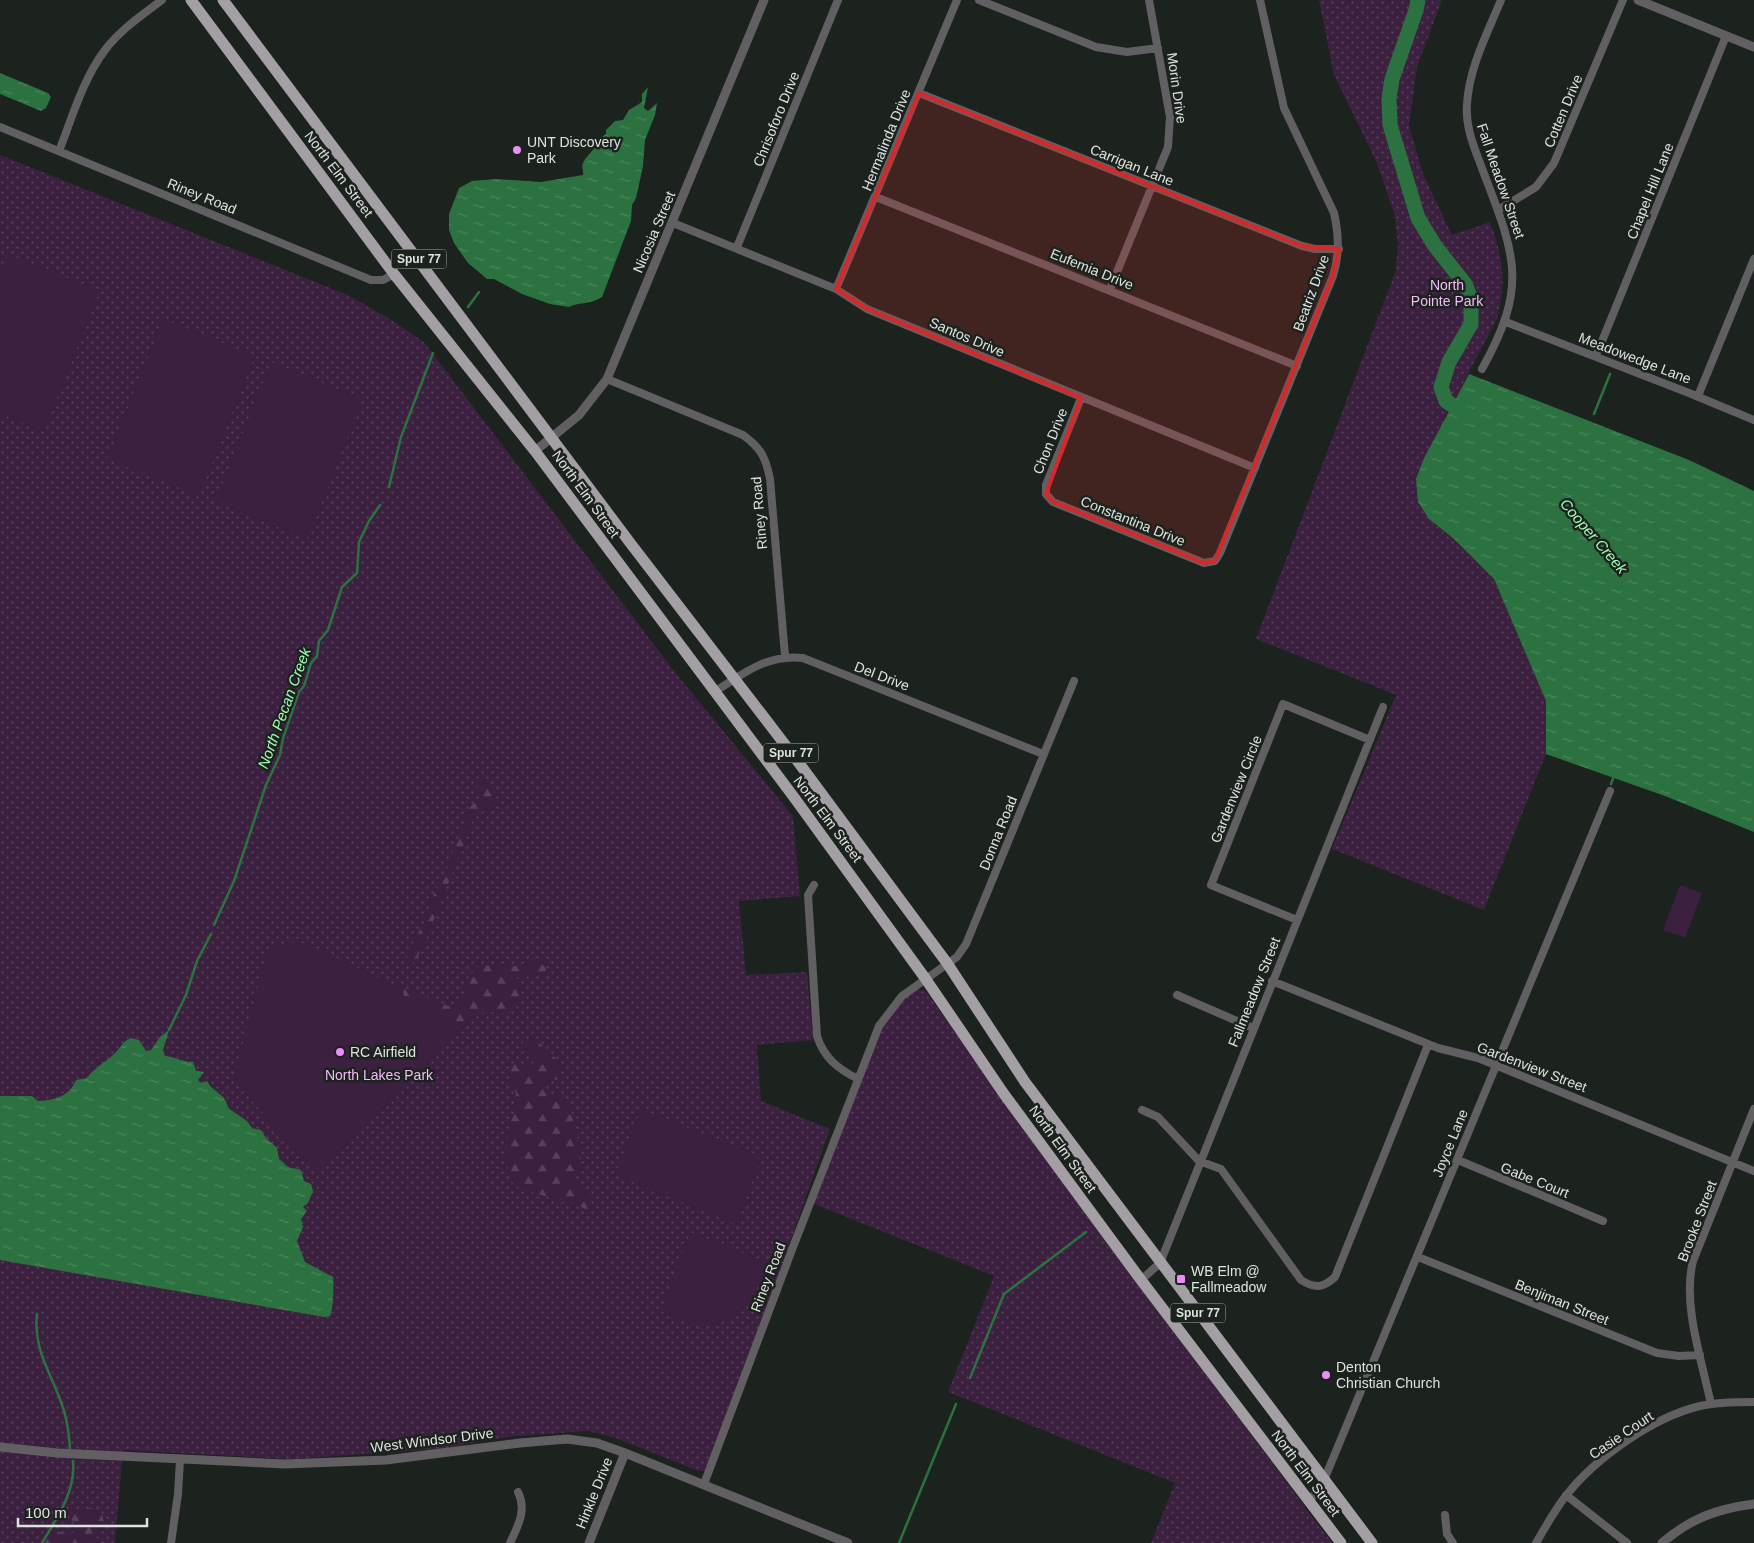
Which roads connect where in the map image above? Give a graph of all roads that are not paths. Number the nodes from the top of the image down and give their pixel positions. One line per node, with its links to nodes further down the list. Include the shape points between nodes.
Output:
1 (162, 0): 18 (street, via 104,50 89,75)
2 (191, 0): 26 (main road, North Elm Street / Spur 77)
3 (223, 0): 37 (main road, North Elm Street / Spur 77)
4 (764, 0): 22 (street, Nicosia Street)
5 (838, 0): 23 (street, Chrisoforo Drive)
6 (957, 0): 16 (street, Hermalinda Drive)
7 (980, 0): 15 (street, via 1096,47 1127,52)
8 (1149, 0): 15 (street, Morin Drive)
9 (1260, 0): 24 (street, Beatriz Drive, via 1279,95 1334,213)
10 (1501, 0): 21 (street, Fall Meadow Street, via 1473,67 1466,105 1472,141)
11 (1623, 0): 21 (street, Cotten Drive, via 1554,164 1536,187)
12 (1638, 0): 13 (street)
13 (1726, 36): 14 (street); 30 (street, Chapel Hill Lane)
14 (1754, 47)
15 (1158, 48): 19 (street, Morin Drive, via 1170,133 1168,147)
16 (919, 93): 19 (street, Carrigan Lane); 20 (street, Hermalinda Drive)
17 (0, 127): 18 (street, Riney Road)
18 (59, 151): 26 (street, Riney Road, via 371,280 383,280)
19 (1152, 186): 24 (street, Carrigan Lane, via 1302,246); 28 (street, Morin Drive)
20 (876, 197): 27 (street, Hermalinda Drive); 28 (street, Eufemia Drive)
21 (1498, 210): 29 (street, Fall Meadow Street, via 1513,264 1513,285)
22 (673, 223): 23 (street, Santos Drive); 33 (street, Nicosia Street)
23 (737, 248): 27 (street, Santos Drive)
24 (1339, 249): 31 (street, Beatriz Drive, via 1333,276)
25 (1754, 259): 34 (street)
26 (394, 274): 38 (main road, North Elm Street / Spur 77)
27 (836, 289): 35 (street, Santos Drive, via 867,309)
28 (1110, 289): 31 (street, Eufemia Drive)
29 (1506, 322): 30 (street, Meadowedge Lane); 32 (street, Fall Meadow Street)
30 (1596, 356): 34 (street, Meadowedge Lane)
31 (1297, 366): 39 (street, Beatriz Drive)
32 (1482, 369)
33 (607, 379): 37 (street, Nicosia Street, via 579,415); 42 (street, Riney Road, via 743,435 761,450 770,479)
34 (1698, 396): 36 (street, Meadowedge Lane)
35 (1081, 398): 39 (street, Santos Drive); 40 (street, Chon Drive, via 1046,485)
36 (1754, 420)
37 (553, 438): 38 (street, Nicosia Street); 43 (main road, North Elm Street / Spur 77)
38 (535, 451): 45 (main road, North Elm Street / Spur 77)
39 (1255, 468): 41 (street, Beatriz Drive)
40 (1046, 494): 41 (street, Constantina Drive, via 1053,502 1204,564)
41 (1215, 562)
42 (785, 656): 43 (street, via 752,668); 48 (street, Del Drive, via 803,658)
43 (736, 679): 45 (street); 52 (main road, North Elm Street / Spur 77)
44 (1074, 682): 48 (street, Donna Road)
45 (714, 692): 53 (main road, North Elm Street / Spur 77)
46 (1383, 707): 47 (street, Fallmeadow Street)
47 (1370, 740): 51 (street, Fallmeadow Street); 51 (street, Gardenview Circle, via 1284,704 1211,886)
48 (1043, 754): 52 (street, Donna Road, via 971,934 960,953)
49 (1610, 791): 58 (street, Joyce Lane)
50 (814, 885): 59 (street, via 808,895 817,1036 829,1059 840,1070)
51 (1297, 920): 54 (street, Fallmeadow Street)
52 (947, 964): 53 (street, Donna Road); 68 (main road, North Elm Street / Spur 77, via 1025,1082)
53 (925, 978): 59 (street, Riney Road, via 902,996 885,1017); 69 (main road, North Elm Street / Spur 77, via 1004,1094)
54 (1272, 981): 56 (street, Fallmeadow Street); 57 (street, Gardenview Street)
55 (1177, 995): 56 (street)
56 (1253, 1028): 63 (street, Fallmeadow Street)
57 (1428, 1045): 58 (street, Gardenview Street); 63 (street, via 1335,1276 1328,1284 1319,1288 1301,1280 1221,1169)
58 (1497, 1065): 62 (street, Joyce Lane); 64 (street, Gardenview Street)
59 (858, 1079): 77 (street, Riney Road)
60 (1754, 1109): 64 (street, Brooke Street)
61 (1142, 1110): 63 (street, via 1158,1117)
62 (1458, 1160): 66 (street, Gabe Court); 67 (street, Joyce Lane)
63 (1199, 1161): 68 (street, Fallmeadow Street)
64 (1733, 1162): 65 (street, Gardenview Street); 70 (street, Brooke Street, via 1693,1261 1689,1282)
65 (1754, 1171)
66 (1603, 1221)
67 (1418, 1257): 70 (street, Benjiman Street, via 1657,1353); 76 (street, Joyce Lane)
68 (1160, 1263): 69 (street, Fallmeadow Street); 76 (main road, North Elm Street / Spur 77)
69 (1140, 1280): 80 (main road, North Elm Street / Spur 77)
70 (1700, 1355): 72 (street, Brooke Street)
71 (1754, 1402): 72 (street, Casie Court)
72 (1711, 1404): 79 (street, Casie Court, via 1678,1413 1644,1431 1608,1455)
73 (0, 1447): 75 (street, West Windsor Drive)
74 (626, 1452): 75 (street, West Windsor Drive, via 567,1440 371,1461 285,1464); 77 (street, West Windsor Drive); 85 (street, Hinkle Drive)
75 (180, 1460): 83 (street)
76 (1324, 1480): 80 (street, Joyce Lane); 88 (main road, North Elm Street / Spur 77)
77 (704, 1484): 86 (street, West Windsor Drive)
78 (518, 1492): 84 (street, via 522,1499 522,1513)
79 (1566, 1495): 90 (street, Casie Court); 91 (street)
80 (1309, 1502): 87 (main road, North Elm Street / Spur 77)
81 (1754, 1504): 92 (street, via 1714,1511)
82 (1445, 1515): 89 (street, via 1447,1534)
83 (172, 1543)
84 (510, 1543)
85 (589, 1543)
86 (848, 1543)
87 (1341, 1543)
88 (1372, 1543)
89 (1453, 1543)
90 (1536, 1543)
91 (1627, 1543)
92 (1662, 1543)

